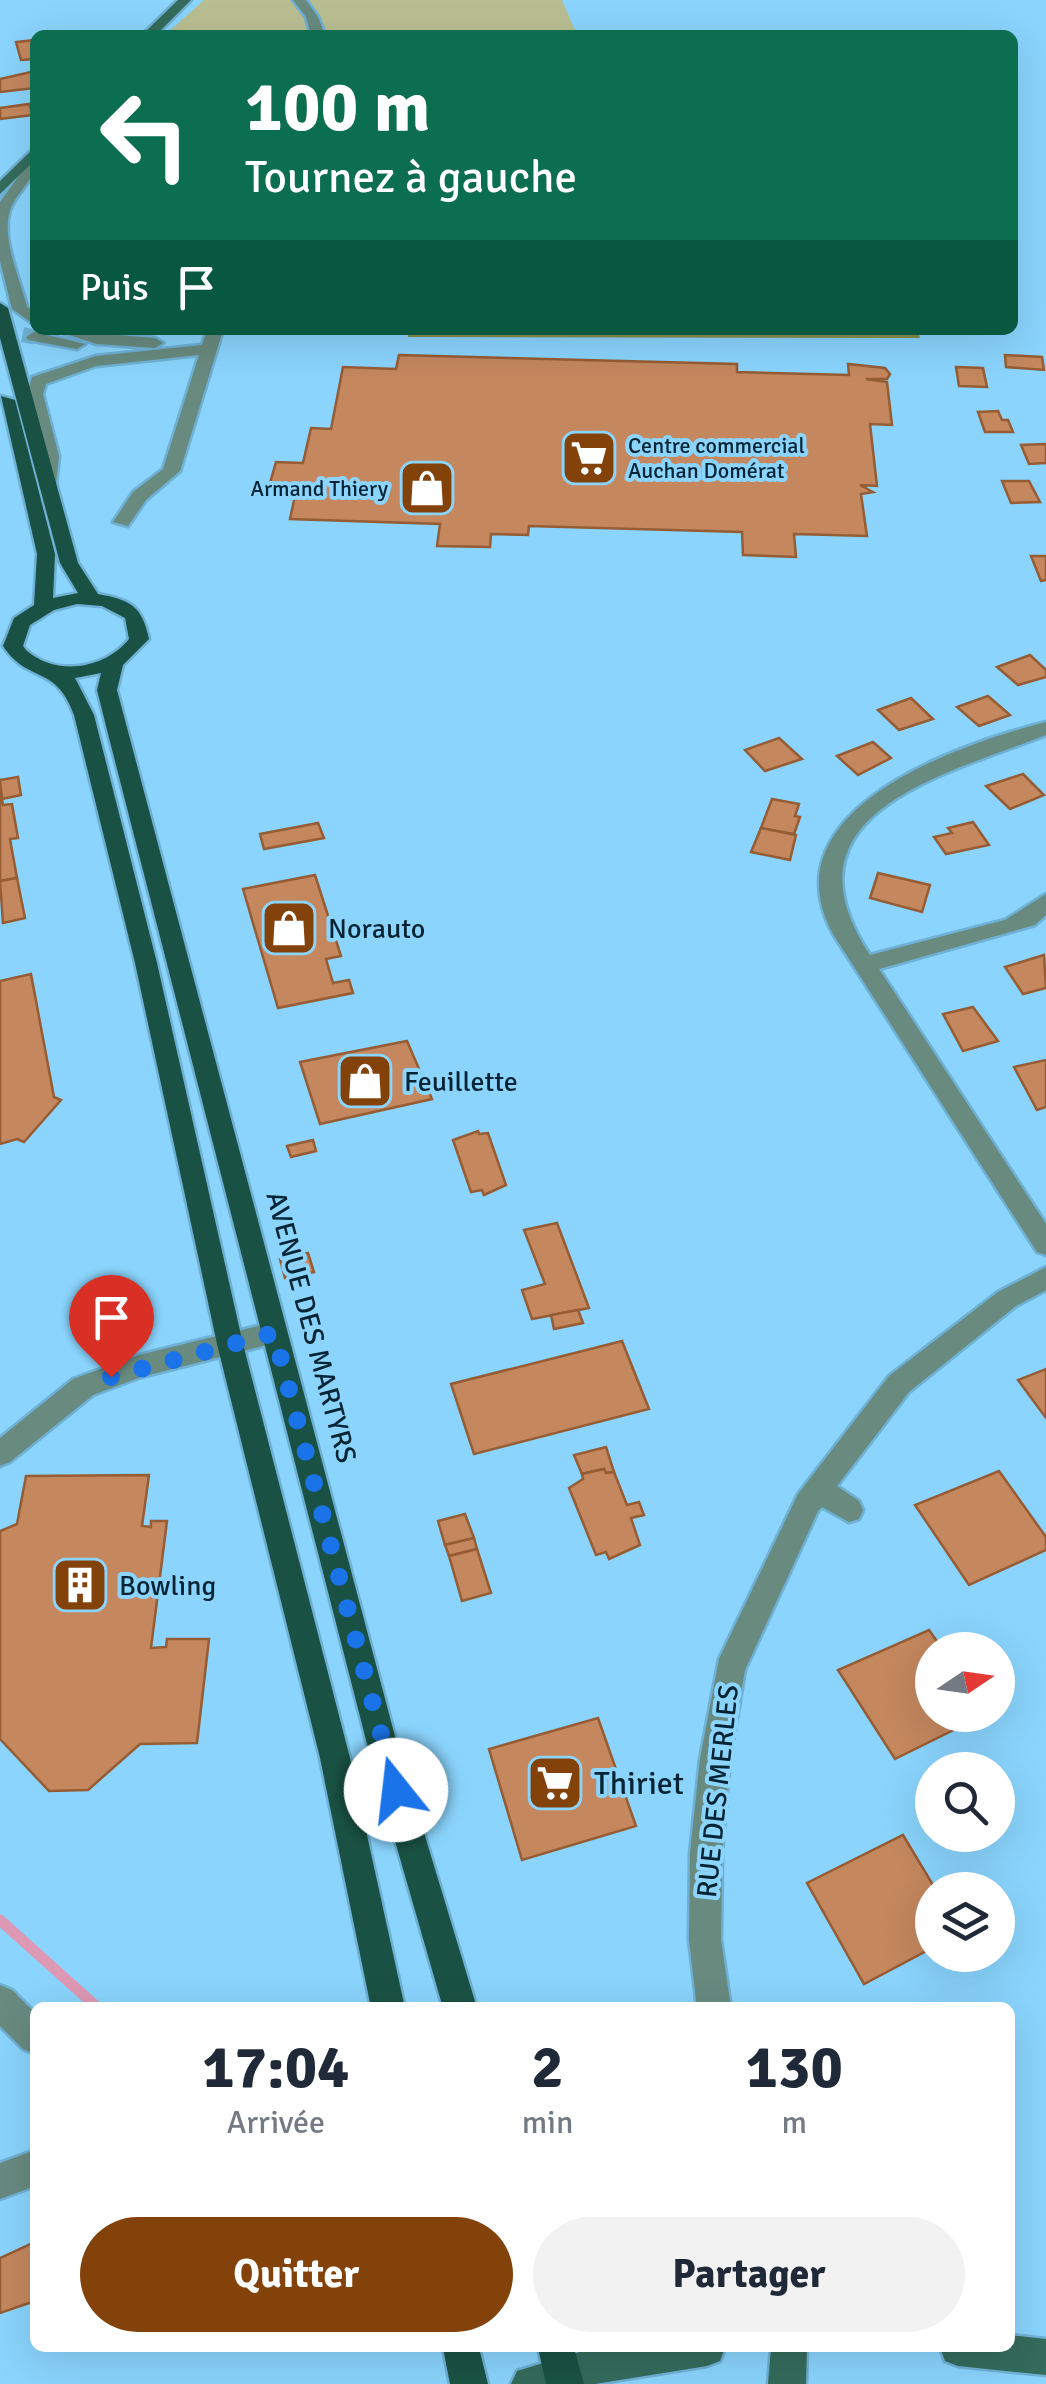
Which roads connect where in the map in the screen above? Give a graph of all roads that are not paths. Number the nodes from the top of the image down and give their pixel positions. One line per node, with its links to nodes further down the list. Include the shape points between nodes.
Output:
1 (185, 0): 3 (main road)
2 (299, 0): 4 (street)
3 (154, 30)
4 (316, 30)
5 (30, 157): 7 (main road)
6 (30, 170): 8 (street, via 4,207)
7 (0, 190)
8 (0, 228): 10 (street, via 20,309)
9 (0, 308): 16 (main road)
10 (30, 323)
11 (58, 335): 14 (street, via 103,346)
12 (91, 335): 14 (street)
13 (211, 340): 14 (street); 16 (street, via 53,372 38,382 34,394 50,456); 17 (street, via 171,471 139,496)
14 (142, 344)
15 (0, 371): 19 (main road, via 46,554)
16 (48, 484): 18 (main road, via 69,563)
17 (122, 522)
18 (91, 598): 19 (main road); 20 (main road, via 124,606 140,626 133,648)
19 (42, 607): 21 (main road, via 21,622 13,646 31,666)
20 (114, 663): 21 (main road); 27 (main road, AVENUE DES MARTYRS, via 107,690)
21 (56, 673): 28 (main road, via 70,683 84,715)
22 (1046, 728): 24 (street, via 884,796 857,815 831,862 830,893 841,929)
23 (1046, 902): 24 (street, via 1027,920)
24 (864, 965): 25 (street)
25 (1046, 1245)
26 (1046, 1277): 30 (street, RUE DES MERLES, via 899,1384)
27 (274, 1333): 28 (street); 34 (main road, AVENUE DES MARTYRS)
28 (230, 1344): 29 (street, via 83,1387); 33 (main road, via 335,1758)
29 (0, 1454)
30 (818, 1488): 31 (street); 35 (street, RUE DES MERLES, via 730,1669 706,1853 705,1940)
31 (849, 1510)
32 (0, 2002): 36 (street)
33 (387, 2002)
34 (458, 2002)
35 (713, 2002)
36 (30, 2032)
37 (30, 2170): 38 (street)
38 (0, 2181)
39 (462, 2352): 45 (main road)
40 (675, 2352): 44 (main road)
41 (789, 2352): 46 (main road)
42 (997, 2352): 43 (main road)
43 (1046, 2357)
44 (553, 2372)
45 (469, 2384)
46 (788, 2384)

